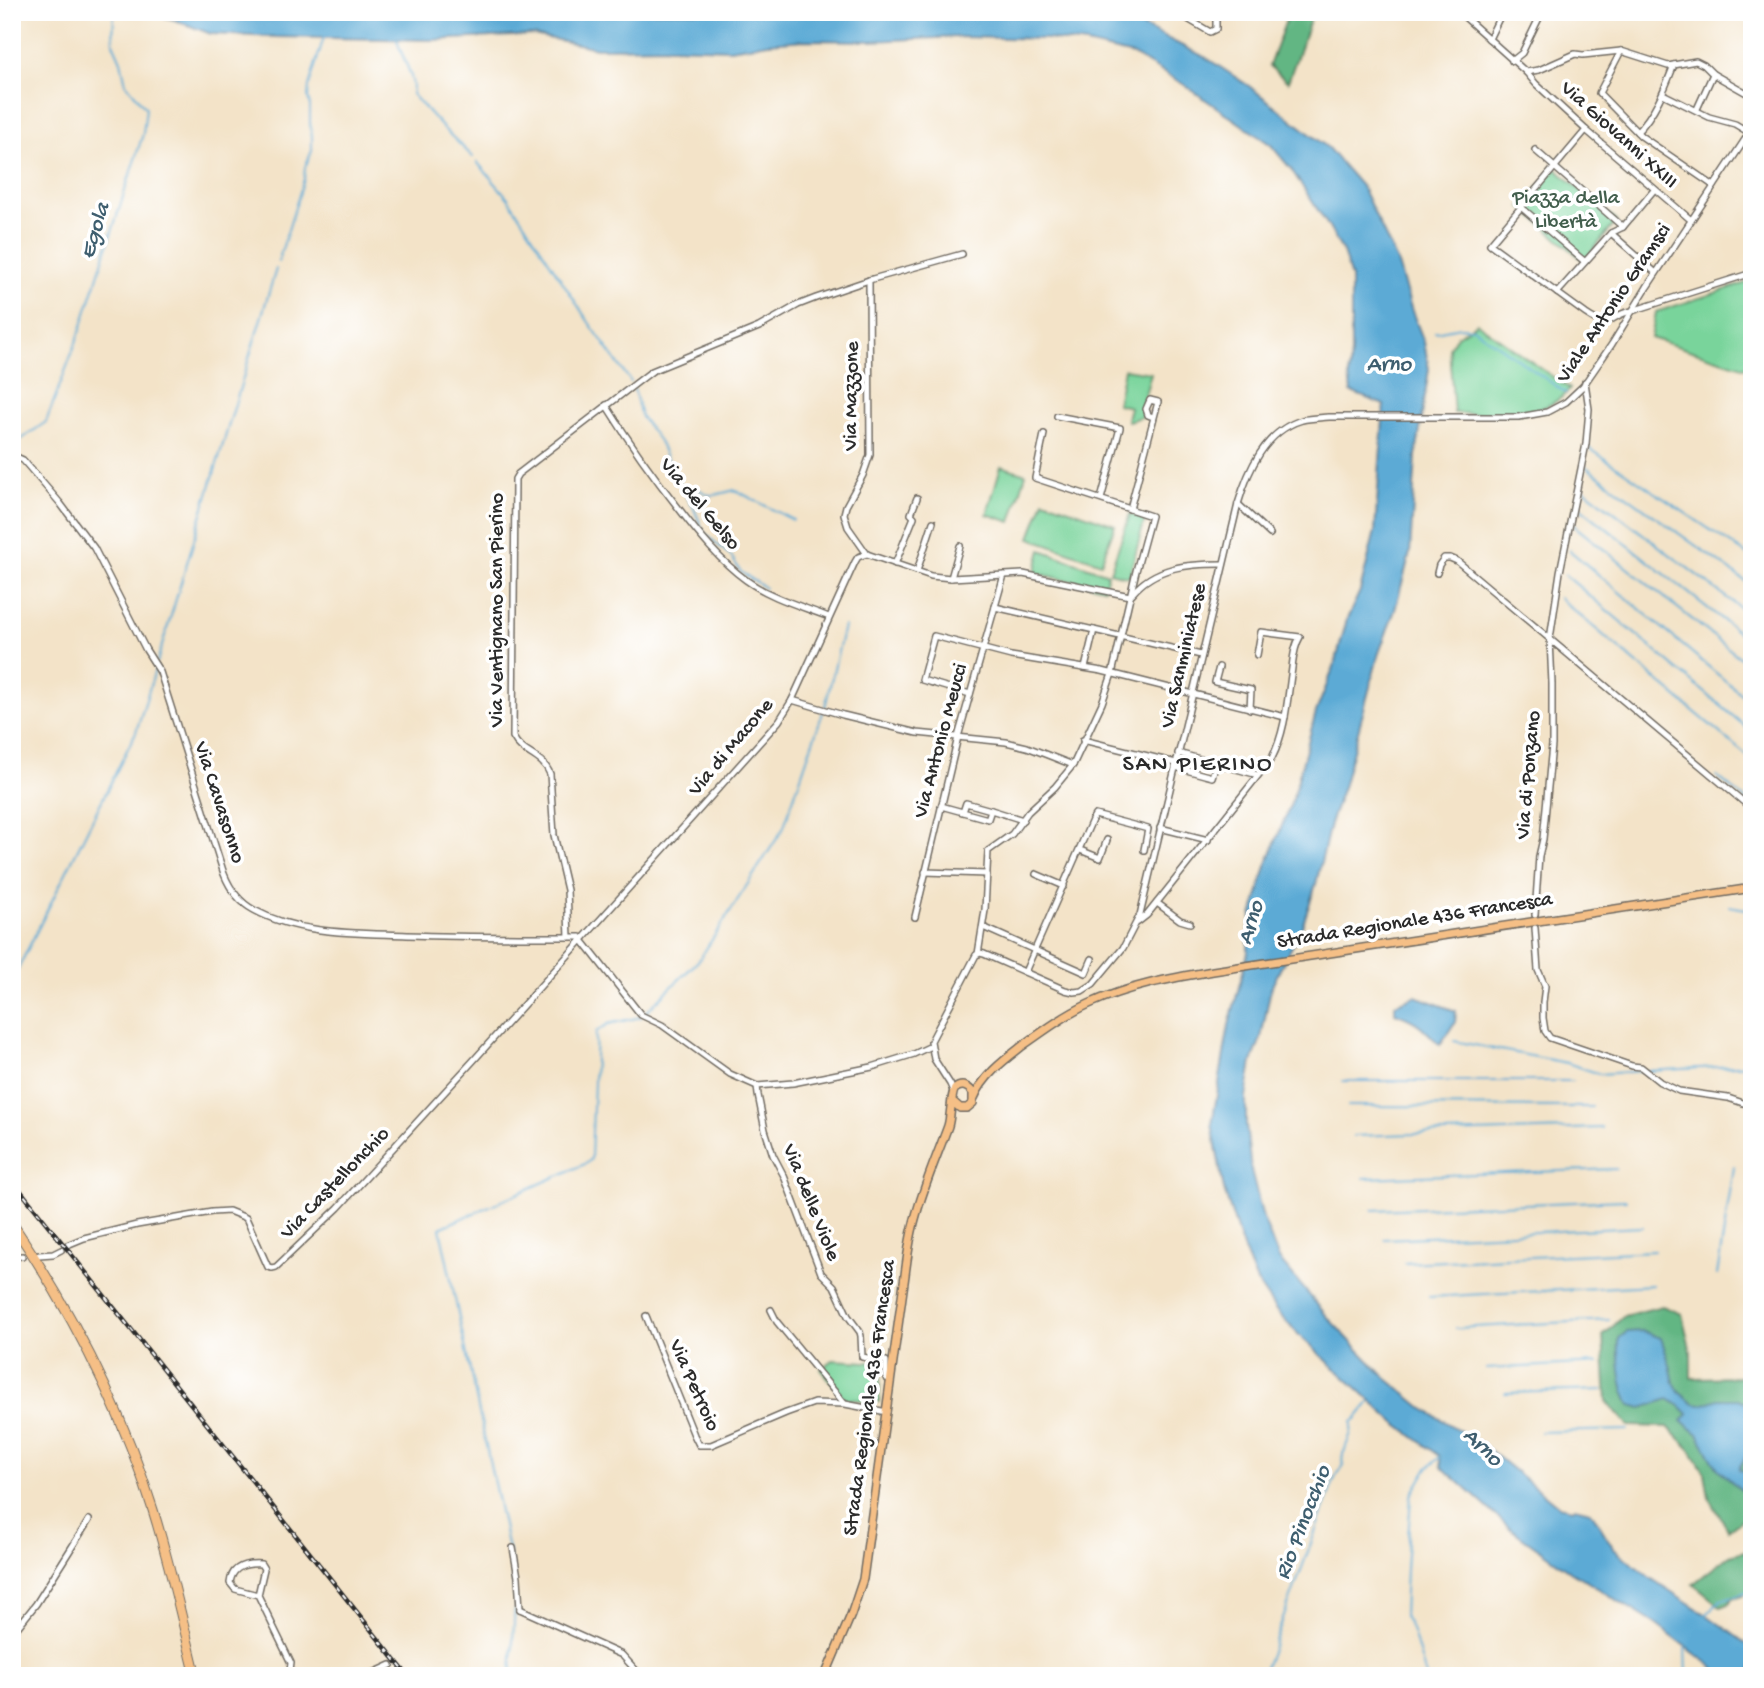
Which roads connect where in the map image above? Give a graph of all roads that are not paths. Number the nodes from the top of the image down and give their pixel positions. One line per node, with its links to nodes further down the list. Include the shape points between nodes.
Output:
1 (1181, 12): 2 (street, via 1210,33 1216,29)
2 (1216, 12)
3 (1459, 12): 6 (street, Via Giovanni XXIII)
4 (1502, 12): 6 (street)
5 (1542, 12): 8 (street, via 1522,53)
6 (1489, 39): 8 (street, Via Giovanni XXIII)
7 (1621, 51): 9 (street); 10 (street, via 1575,54); 16 (street, via 1599,93)
8 (1512, 61): 10 (street, Via Giovanni XXIII)
9 (1674, 65): 11 (street, via 1696,61); 12 (street)
10 (1526, 72): 15 (street, Via Giovanni XXIII)
11 (1713, 74): 13 (street); 14 (street)
12 (1663, 94): 14 (street); 16 (street)
13 (1752, 96)
14 (1697, 109): 17 (street)
15 (1586, 130): 19 (street); 21 (street, Via Giovanni XXIII)
16 (1637, 132): 20 (street)
17 (1751, 132): 20 (street, Viale Antonio Gramsci)
18 (1535, 150): 19 (street)
19 (1555, 168): 22 (street); 24 (street)
20 (1714, 186): 23 (street, Viale Antonio Gramsci)
21 (1654, 190): 23 (street, Via Giovanni XXIII); 24 (street)
22 (1521, 207): 27 (street); 33 (street, via 1490,244)
23 (1691, 220): 29 (street, Viale Antonio Gramsci)
24 (1623, 227): 25 (street)
25 (1611, 233): 27 (street); 28 (street)
26 (962, 254): 32 (street, Via Ventignano San Pierino)
27 (1584, 261): 33 (street)
28 (1646, 264): 29 (street); 30 (street)
29 (1662, 264): 30 (street, Viale Antonio Gramsci)
30 (1656, 273): 34 (street, Viale Antonio Gramsci)
31 (1752, 273): 34 (street)
32 (869, 280): 36 (street, Via Ventignano San Pierino, via 798,305 759,327 661,367); 49 (street, Via Mazzone, via 870,455 844,514)
33 (1557, 293): 34 (street, via 1601,323)
34 (1632, 311): 35 (street, Viale Antonio Gramsci)
35 (1586, 382): 39 (street, Viale Antonio Gramsci, via 1566,402 1538,415); 63 (street, Via di Ponzano, via 1586,444)
36 (606, 405): 60 (street, Via del Gelso, via 646,467 701,538 731,568 769,594); 106 (street, Via Ventignano San Pierino, via 518,474 513,492 513,737 522,749 541,760 550,774)
37 (1057, 416): 43 (street, via 1120,428)
38 (1153, 417): 45 (street)
39 (1301, 421): 44 (street, Via Sanminiatese, via 1267,445)
40 (1044, 434): 43 (street, via 1035,478)
41 (12, 455): 106 (street, Via Cavasonno, via 23,460 94,548 160,672 224,874 235,894 252,909 278,921 336,932)
42 (918, 498): 50 (street)
43 (1101, 499): 45 (street)
44 (1238, 504): 47 (street); 51 (street, Via Sanminiatese)
45 (1130, 509): 53 (street, via 1151,516)
46 (933, 522): 52 (street)
47 (1270, 534)
48 (960, 546): 57 (street)
49 (867, 554): 50 (street); 60 (street, Via di Macone, via 858,557)
50 (895, 564): 52 (street)
51 (1222, 564): 56 (street, via 1188,565); 65 (street, Via Sanminiatese)
52 (917, 571): 57 (street)
53 (1136, 571): 56 (street); 58 (street)
54 (1437, 573): 63 (street, via 1444,558 1457,561)
55 (1004, 575): 57 (street); 58 (street, via 1032,576); 59 (street, Via Antonio Meucci)
56 (1152, 577): 58 (street)
57 (951, 578)
58 (1130, 596): 62 (street)
59 (995, 607): 61 (street); 64 (street, Via Antonio Meucci)
60 (829, 617): 72 (street, Via di Macone)
61 (1094, 630): 62 (street); 68 (street)
62 (1122, 637): 65 (street); 69 (street)
63 (1550, 639): 83 (street); 100 (street, Via di Ponzano, via 1552,745)
64 (983, 648): 68 (street); 70 (street, Via Antonio Meucci); 70 (street, via 934,636 922,680)
65 (1201, 655): 71 (street, Via Sanminiatese)
66 (1257, 655): 74 (street, via 1261,632 1300,637)
67 (1219, 667): 73 (street, via 1215,682 1251,690)
68 (1085, 668): 69 (street)
69 (1112, 674): 71 (street); 76 (street)
70 (970, 694): 75 (street, Via Antonio Meucci)
71 (1192, 694): 73 (street); 77 (street, Via Sanminiatese)
72 (792, 700): 75 (street, via 917,733); 107 (street, Via di Macone, via 758,746)
73 (1250, 709): 74 (street)
74 (1285, 717): 81 (street, via 1279,743)
75 (958, 737): 79 (street, via 1027,747); 82 (street, Via Antonio Meucci)
76 (1083, 740): 79 (street); 80 (street)
77 (1178, 754): 78 (street); 80 (street, Via Sanminiatese)
78 (1216, 764): 80 (street, via 1212,776); 81 (street)
79 (1073, 765): 88 (street)
80 (1175, 765): 89 (street, Via Sanminiatese)
81 (1258, 775): 91 (street)
82 (941, 807): 85 (street); 94 (street, Via Antonio Meucci)
83 (1752, 809)
84 (991, 810): 85 (street, via 967,803); 85 (street, via 988,820); 88 (street)
85 (963, 812)
86 (1089, 812): 87 (street)
87 (1095, 815): 92 (street, via 1148,829); 93 (street)
88 (1023, 820): 95 (street, via 988,851)
89 (1160, 828): 91 (street); 102 (street, Via Sanminiatese)
90 (1107, 840): 93 (street, via 1100,858)
91 (1208, 840): 99 (street)
92 (1144, 849)
93 (1080, 850): 97 (street)
94 (925, 872): 95 (street); 101 (street, Via Antonio Meucci)
95 (987, 874): 104 (street)
96 (1036, 874): 97 (street)
97 (1064, 886): 108 (street)
98 (1752, 888): 114 (main road, Strada Regionale 436 Francesca, via 1165,979 1092,1002 1011,1055)
99 (1157, 903): 102 (street); 103 (street)
100 (1535, 915)
101 (915, 917)
102 (1138, 922): 111 (street, Via Sanminiatese, via 1098,979 1082,991 1068,991)
103 (1190, 923)
104 (983, 927): 108 (street); 109 (street)
105 (1535, 928): 120 (street, via 1549,1038 1647,1071 1679,1091)
106 (569, 937): 107 (street, Via Cavasonno)
107 (582, 940): 115 (street, via 643,1016 730,1074); 125 (street, Via Castellonchio, via 338,1208 276,1267 268,1267 246,1218 229,1212 136,1225)
108 (1035, 950): 110 (street, via 1086,972); 111 (street)
109 (978, 954): 111 (street); 112 (street)
110 (1092, 959)
111 (1025, 972)
112 (931, 1046): 113 (street); 115 (street, via 872,1067)
113 (944, 1074): 116 (street); 117 (street)
114 (985, 1079): 116 (main road, Strada Regionale 436 Francesca); 118 (main road, Strada Regionale 436 Francesca)
115 (757, 1086): 132 (street, Via delle Viole, via 773,1155 821,1273 834,1286 860,1332 862,1357 887,1361 886,1378)
116 (964, 1086): 117 (main road, Strada Regionale 436 Francesca); 118 (main road)
117 (953, 1092): 119 (main road, Strada Regionale 436 Francesca)
118 (974, 1097): 121 (main road, Strada Regionale 436 Francesca)
119 (952, 1101): 121 (main road); 122 (main road, Strada Regionale 436 Francesca)
120 (1752, 1106)
121 (965, 1108): 122 (main road, Strada Regionale 436 Francesca)
122 (949, 1124): 132 (main road, Strada Regionale 436 Francesca, via 912,1228)
123 (12, 1223): 141 (highway, via 69,1313 121,1423 156,1520)
124 (12, 1234): 140 (highway, via 70,1327 123,1443 154,1534)
125 (68, 1245)
126 (61, 1250): 127 (street)
127 (39, 1255)
128 (22, 1256): 129 (street)
129 (12, 1257)
130 (771, 1310): 133 (street)
131 (646, 1316): 133 (street, Via Petroio, via 699,1445 711,1445 814,1403)
132 (891, 1379): 134 (main road, Strada Regionale 436 Francesca)
133 (845, 1404): 134 (street, Via Petroio)
134 (887, 1412): 145 (main road, Strada Regionale 436 Francesca, via 863,1579)
135 (89, 1520): 138 (street)
136 (513, 1548): 144 (street, via 518,1577 516,1610 622,1655)
137 (258, 1595): 137 (street, via 235,1589 231,1574 250,1563 261,1564); 142 (street, via 291,1663)
138 (12, 1634)
139 (391, 1665): 143 (street)
140 (190, 1676)
141 (196, 1676)
142 (288, 1676)
143 (367, 1676)
144 (641, 1676)
145 (825, 1676)

